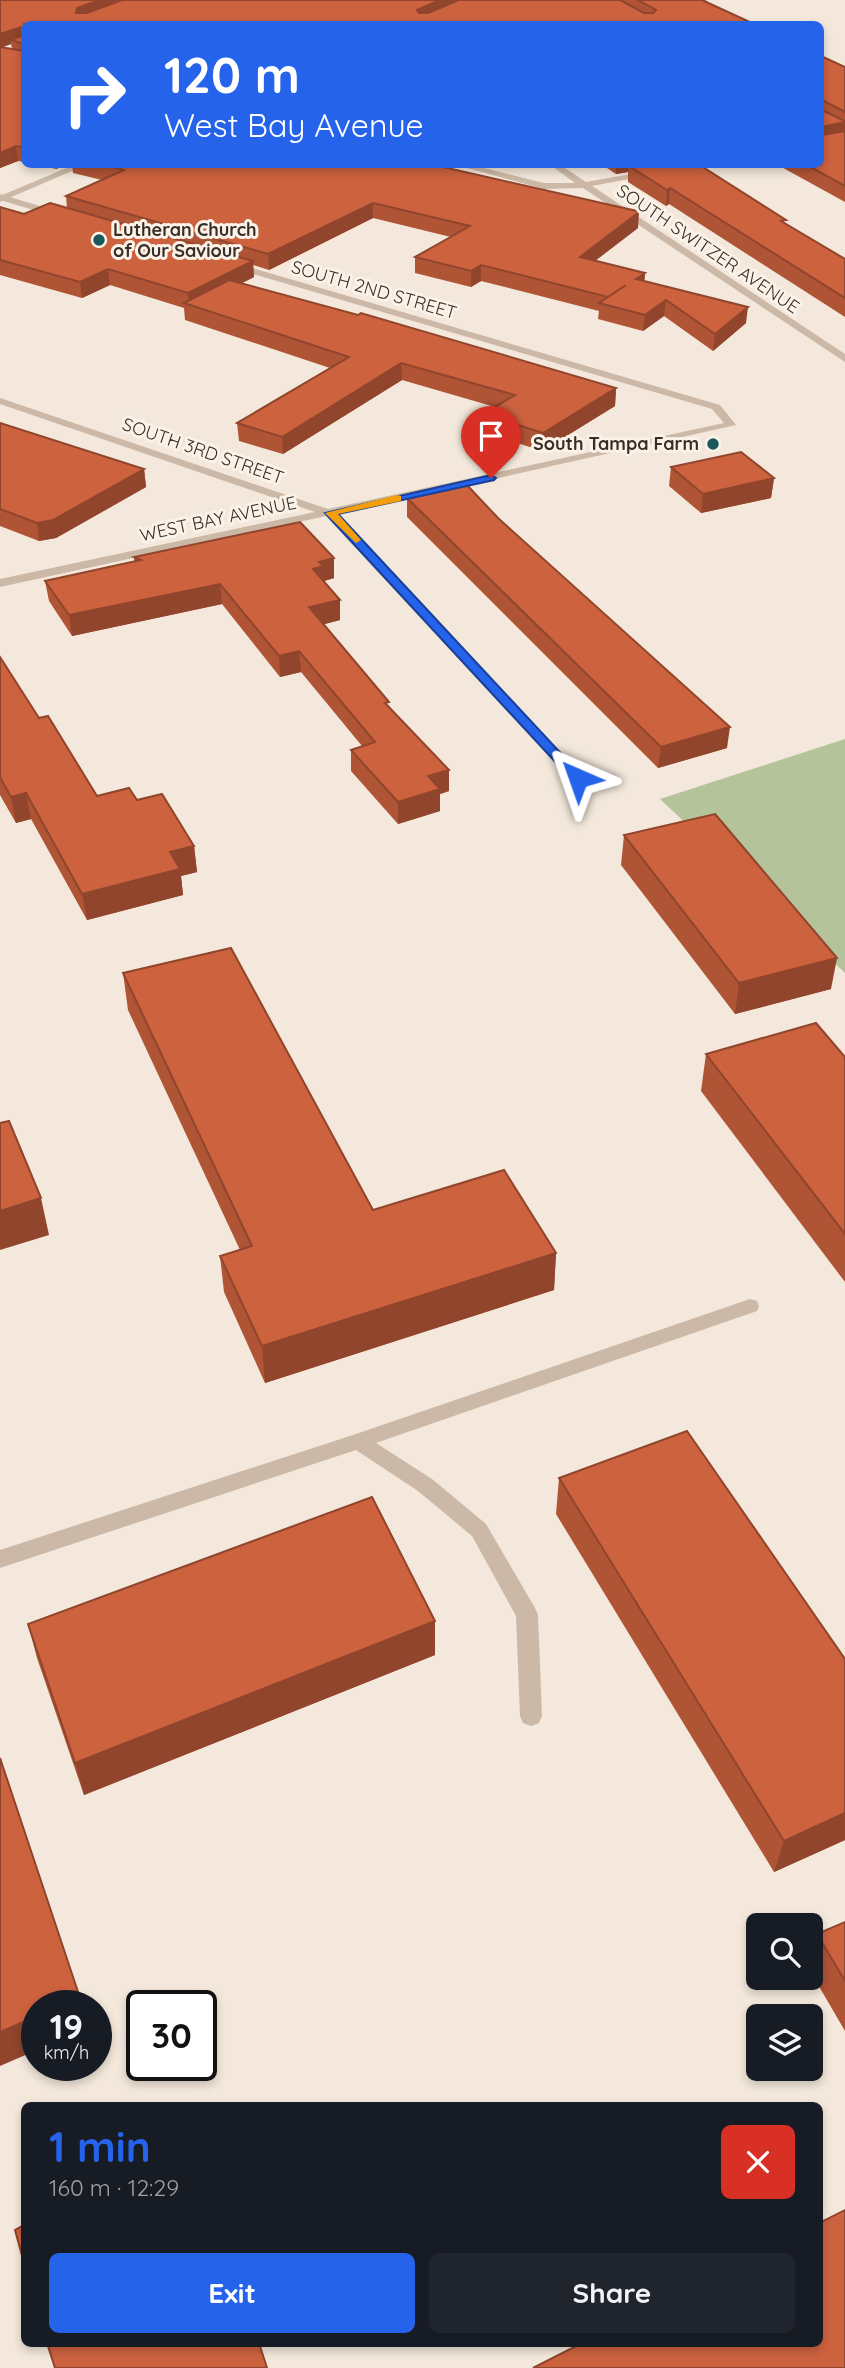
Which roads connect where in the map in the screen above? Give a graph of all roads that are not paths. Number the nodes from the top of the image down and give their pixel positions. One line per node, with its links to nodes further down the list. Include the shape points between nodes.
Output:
1 (74, 168): 6 (street)
2 (472, 168): 5 (street, via 544,186)
3 (559, 168): 5 (street, SOUTH SWITZER AVENUE)
4 (681, 168): 5 (street)
5 (583, 185): 9 (street, SOUTH SWITZER AVENUE)
6 (1, 198): 7 (street)
7 (69, 217)
8 (227, 264): 11 (street, SOUTH 2ND STREET, via 716,407)
9 (845, 359)
10 (0, 401): 12 (street, SOUTH 3RD STREET)
11 (731, 425): 12 (street, WEST BAY AVENUE)
12 (330, 513): 13 (street, WEST BAY AVENUE); 14 (street, SOUTH 3RD STREET)
13 (0, 583)
14 (578, 778)
15 (750, 1306): 16 (street)
16 (358, 1441): 17 (street); 18 (street, via 425,1485 479,1530 527,1615)
17 (0, 1559)
18 (531, 1716)

